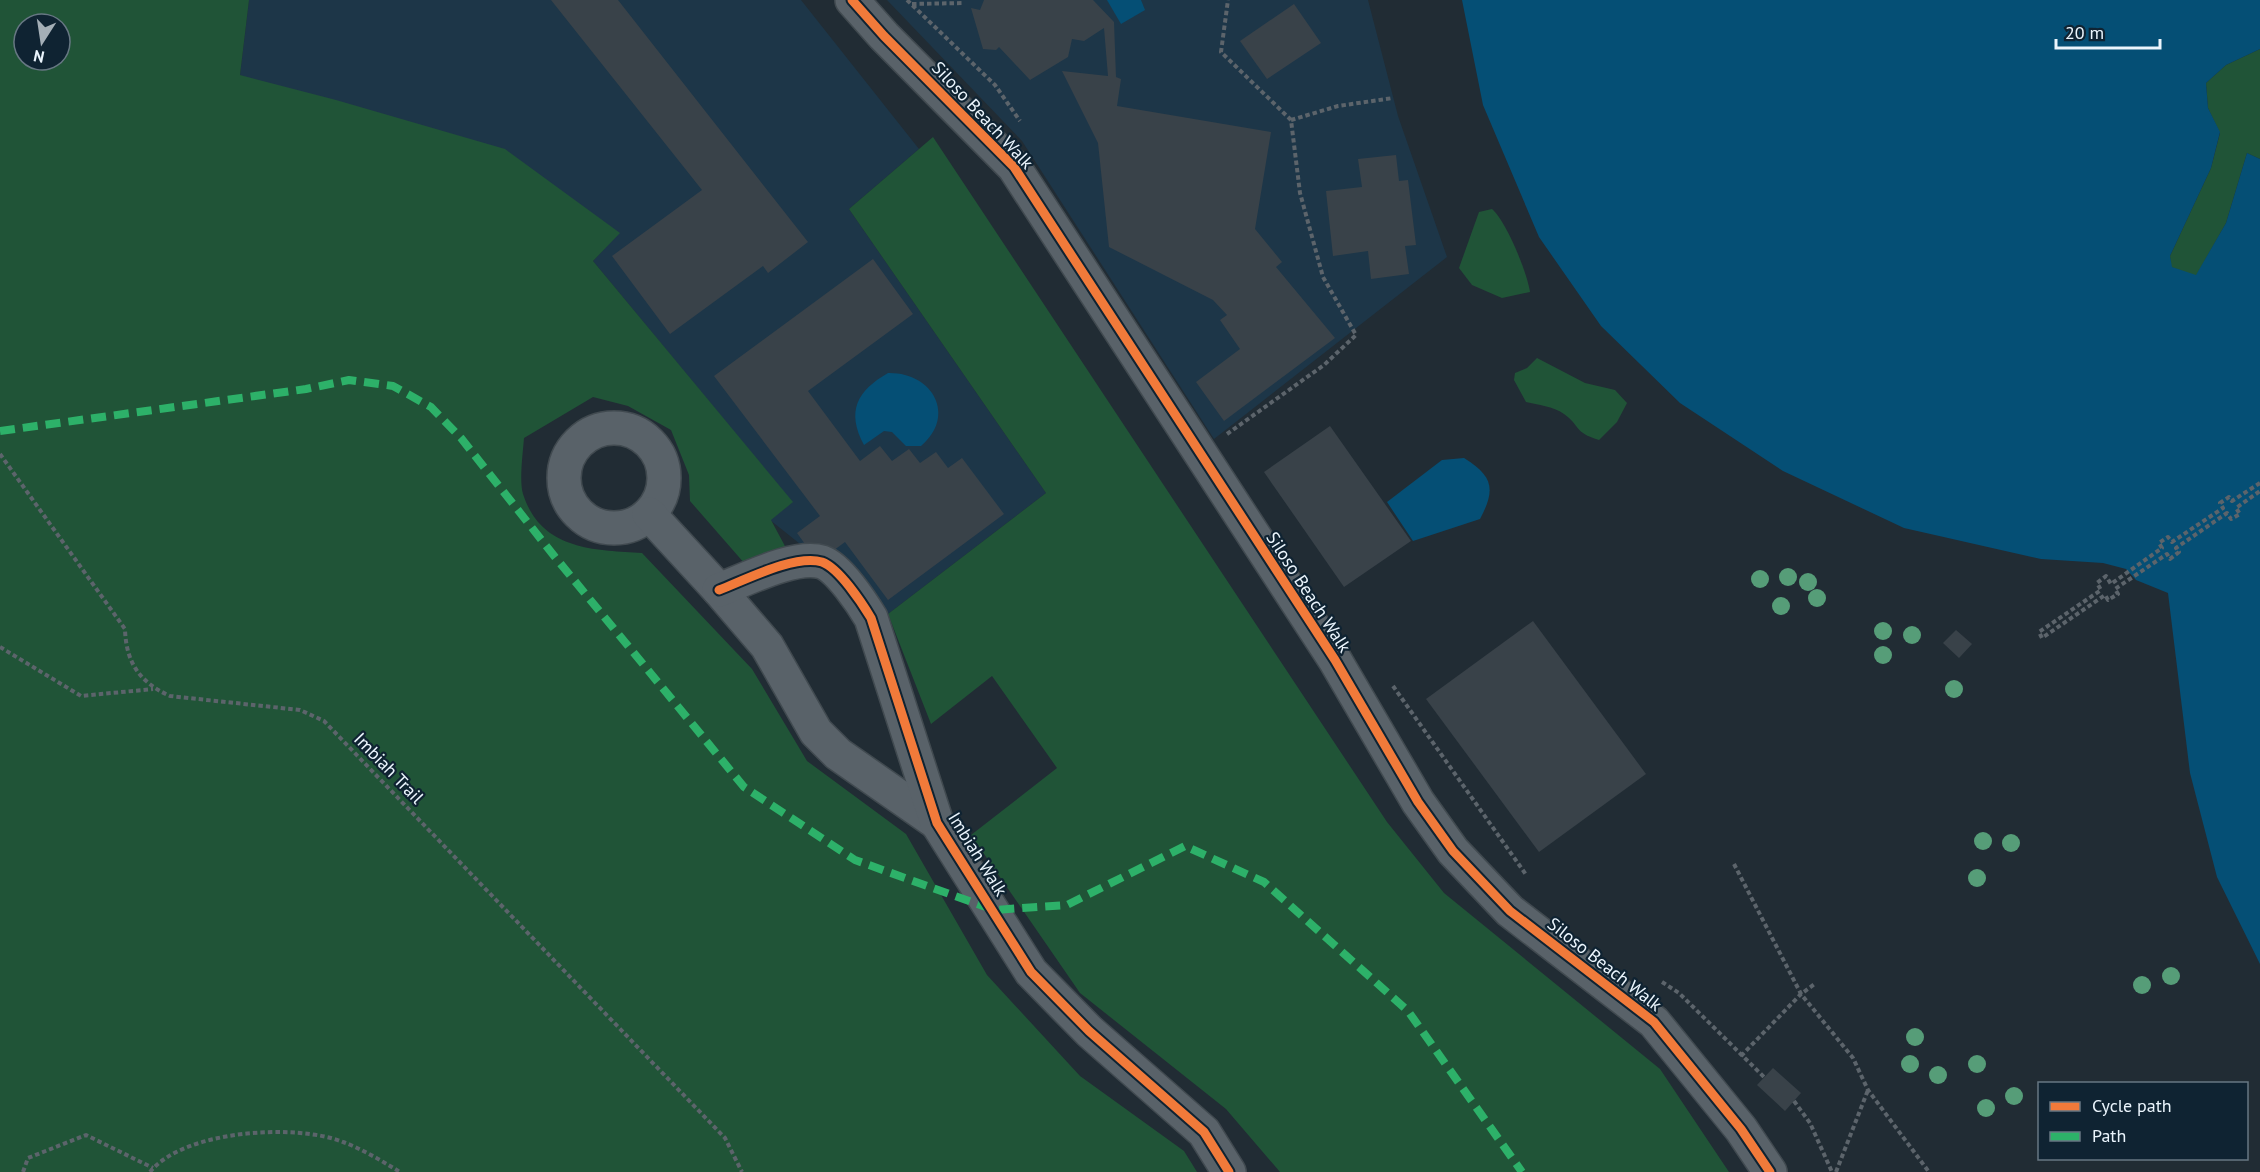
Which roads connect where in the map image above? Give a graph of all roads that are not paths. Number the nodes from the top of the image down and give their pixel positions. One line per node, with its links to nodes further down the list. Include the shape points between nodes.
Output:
1 (852, 0): 6 (street, Siloso Beach Walk, via 1014,167 1335,660 1418,802 1453,851 1510,911 1654,1022)
2 (649, 514): 3 (street, Imbiah Walk)
3 (720, 590): 4 (street, Imbiah Walk, via 767,646 816,732 838,754); 4 (street, Imbiah Walk, via 795,561 823,562 854,590 871,618)
4 (937, 824): 5 (street, Imbiah Walk, via 1031,972 1089,1031 1204,1132)
5 (1229, 1172)
6 (1770, 1172)

